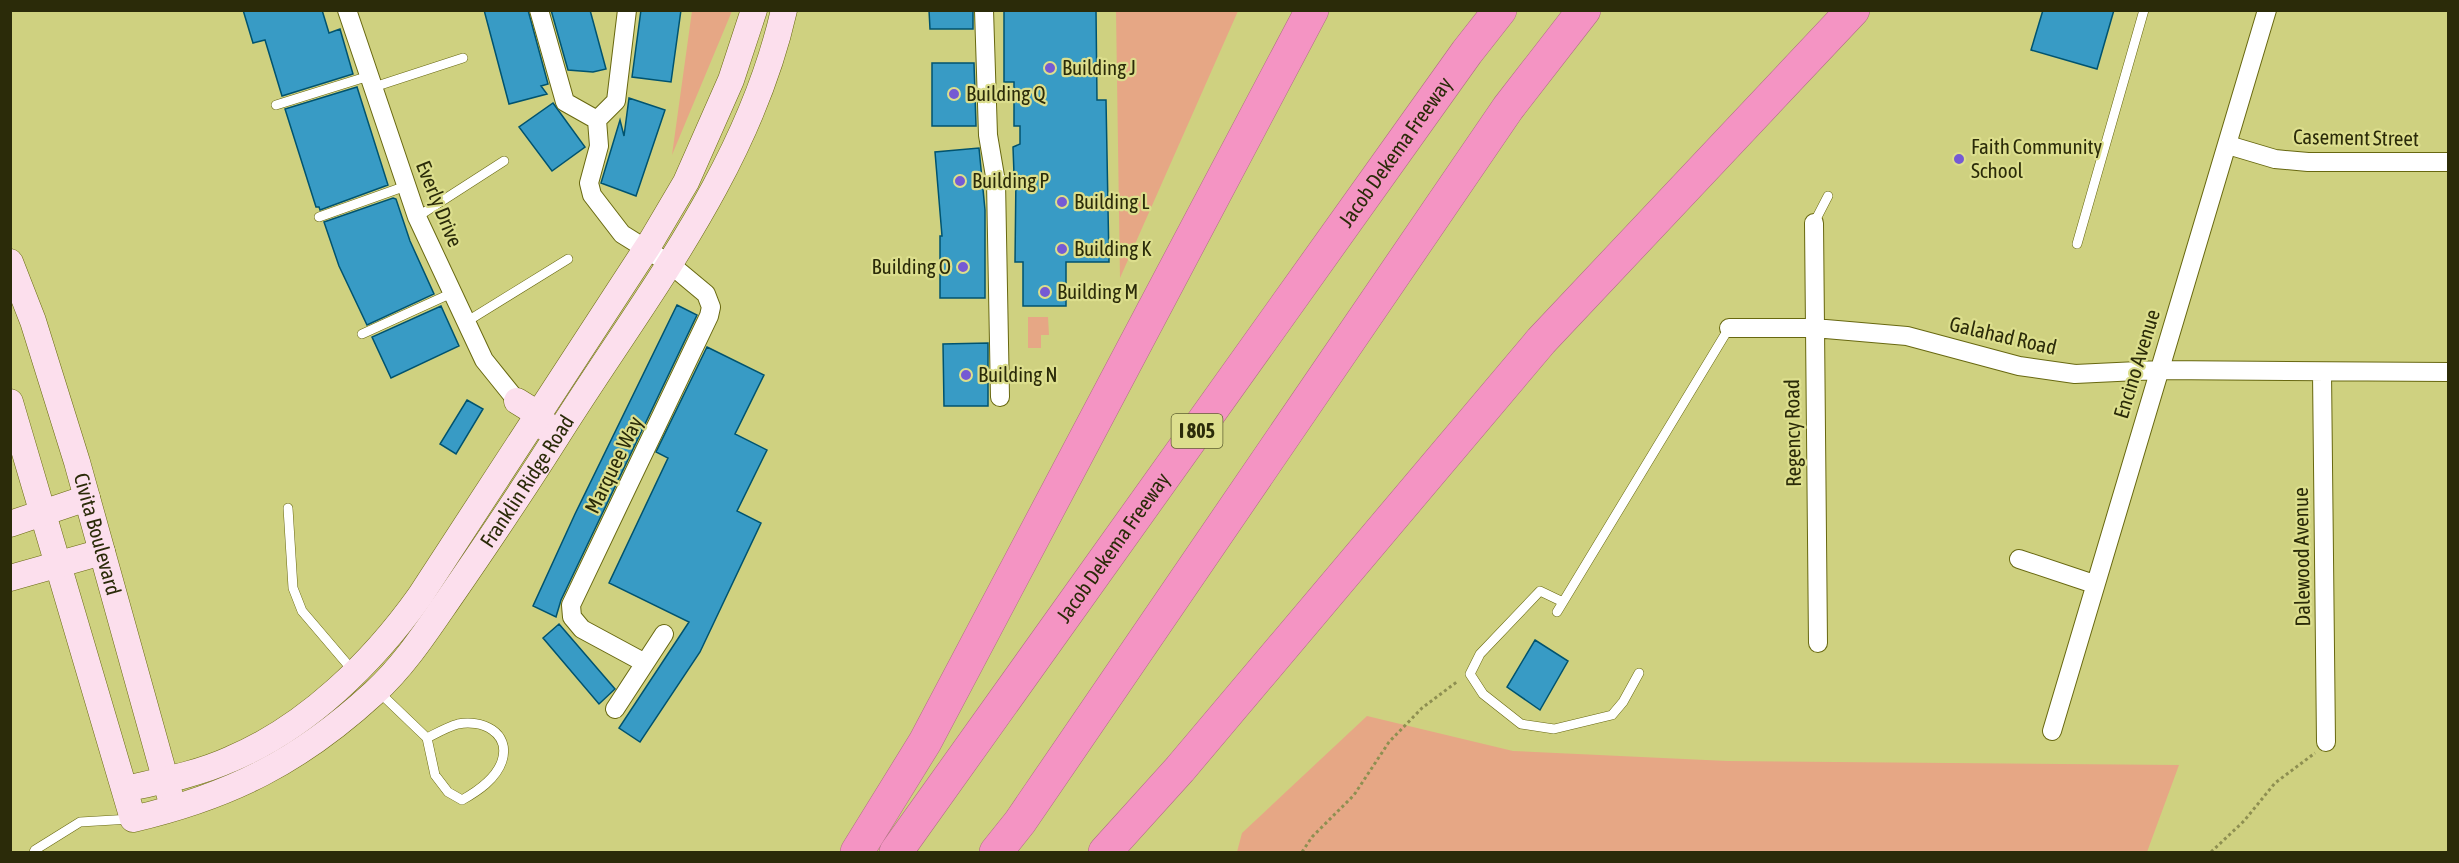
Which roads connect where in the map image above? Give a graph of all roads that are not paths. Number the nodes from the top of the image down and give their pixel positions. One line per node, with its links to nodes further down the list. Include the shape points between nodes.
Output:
1 (347, 10): 14 (street, Everly Drive)
2 (539, 10): 16 (street, via 565,102)
3 (627, 10): 16 (street, via 616,100)
4 (754, 10): 20 (street, Franklin Ridge Road, via 731,80)
5 (784, 10): 30 (street, Franklin Ridge Road, via 741,133 705,206)
6 (984, 10): 40 (street, via 987,135 996,182)
7 (1312, 10): 72 (highway, via 925,742)
8 (1500, 10): 73 (highway, Jacob Dekema Freeway / I 805)
9 (1584, 10): 74 (highway, via 1508,108)
10 (1853, 10): 75 (highway, via 1541,341 1180,769)
11 (2144, 10): 26 (lane)
12 (2267, 10): 17 (street, Encino Avenue)
13 (463, 58): 14 (lane)
14 (371, 81): 15 (lane); 21 (street, Everly Drive)
15 (276, 105)
16 (597, 120): 27 (street, via 599,146 589,183 592,195 622,234)
17 (2228, 144): 19 (street, Casement Street, via 2275,159 2308,162); 37 (street, Encino Avenue)
18 (504, 161): 24 (lane)
19 (2448, 162)
20 (686, 182): 27 (street, Franklin Ridge Road); 30 (street, via 686,195 661,239 660,249)
21 (406, 186): 23 (lane); 24 (street, Everly Drive)
22 (1828, 196): 25 (lane)
23 (319, 217)
24 (417, 218): 31 (street, Everly Drive)
25 (1814, 223): 34 (street, Regency Road)
26 (2078, 244)
27 (646, 249): 30 (street); 36 (street, via 654,266 624,312); 42 (street, Franklin Ridge Road)
28 (568, 259): 32 (lane)
29 (10, 262): 43 (street, Civita Boulevard, via 33,321)
30 (670, 264): 36 (street, Franklin Ridge Road); 58 (street, Marquee Way, via 706,294 711,308 709,316 571,605 572,617 582,629)
31 (452, 293): 32 (street, Everly Drive); 35 (lane)
32 (466, 322): 42 (street, Everly Drive, via 484,360)
33 (1729, 328): 34 (street, Galahad Road); 53 (lane)
34 (1814, 328): 37 (street, Galahad Road, via 1907,336 2019,366 2075,374); 57 (street, Regency Road)
35 (362, 334)
36 (619, 339): 44 (street, Franklin Ridge Road)
37 (2159, 370): 38 (street, Galahad Road); 52 (street, Encino Avenue)
38 (2322, 372): 39 (street, Galahad Road); 65 (street, Dalewood Avenue)
39 (2448, 372)
40 (1000, 398)
41 (10, 402): 46 (street, Civita Boulevard)
42 (528, 407): 44 (street, via 544,422 543,436 516,483); 55 (street, Franklin Ridge Road)
43 (87, 498): 46 (street); 48 (street, Civita Boulevard)
44 (517, 498): 61 (street, Franklin Ridge Road, via 422,638)
45 (288, 508): 59 (lane, via 293,588 302,611)
46 (44, 511): 47 (street); 50 (street, Civita Boulevard)
47 (10, 524)
48 (102, 552): 50 (street); 67 (street, Civita Boulevard)
49 (2019, 559): 52 (street)
50 (59, 564): 51 (street); 68 (street, Civita Boulevard)
51 (10, 578)
52 (2094, 584): 63 (street, Encino Avenue)
53 (1563, 602): 54 (lane); 60 (lane, via 1540,591 1480,654 1470,674 1483,694 1521,724 1554,729 1612,715)
54 (1557, 612)
55 (399, 626): 59 (street, Franklin Ridge Road); 61 (street, via 372,668 370,680)
56 (664, 634): 58 (street)
57 (1818, 643)
58 (645, 663): 62 (street)
59 (354, 672): 66 (street, via 356,694 320,724); 67 (street, Franklin Ridge Road, via 314,708 262,742 232,759)
60 (1639, 673)
61 (377, 691): 64 (lane); 66 (street, Franklin Ridge Road)
62 (615, 709)
63 (2052, 730)
64 (427, 738): 64 (lane, via 435,775 448,792 462,800 483,789 502,761 499,736 490,727 457,724)
65 (2326, 742)
66 (311, 745): 69 (street, Franklin Ridge Road, via 256,778)
67 (166, 780): 68 (street, Franklin Ridge Road); 69 (street, Civita Boulevard)
68 (125, 789): 70 (street, Civita Boulevard)
69 (174, 809): 70 (street, Franklin Ridge Road)
70 (133, 819): 71 (lane, via 80,822)
71 (34, 852)
72 (856, 852)
73 (896, 852)
74 (996, 852)
75 (1105, 852)

